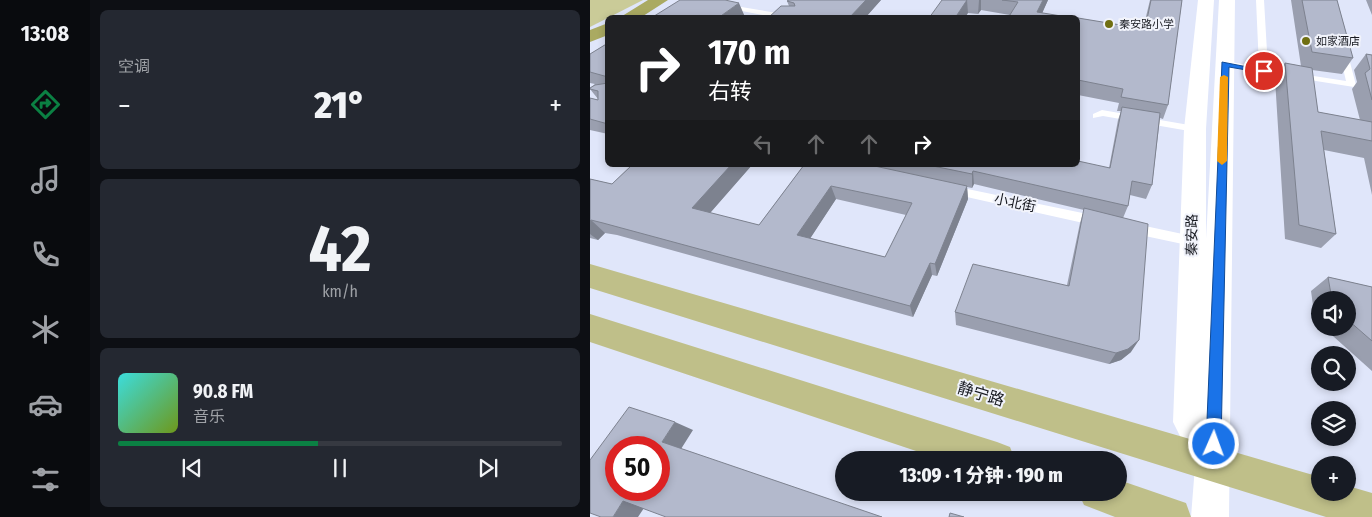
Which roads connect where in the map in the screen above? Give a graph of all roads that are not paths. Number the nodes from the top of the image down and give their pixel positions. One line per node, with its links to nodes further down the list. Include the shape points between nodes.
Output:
1 (660, 0): 6 (highway)
2 (1206, 0): 14 (main road, 秦安路)
3 (1227, 0): 11 (main road, 秦安路)
4 (1260, 0): 12 (lane)
5 (717, 5): 7 (lane)
6 (632, 15)
7 (777, 15)
8 (605, 30): 9 (highway)
9 (590, 37)
10 (1340, 38): 12 (lane, via 1351,85)
11 (1225, 64): 12 (lane); 20 (main road, 秦安路)
12 (1264, 71)
13 (1096, 116): 14 (lane, via 1102,114)
14 (1195, 129): 16 (main road, 秦安路)
15 (943, 188): 16 (lane, 小北街)
16 (1192, 241): 20 (main road, 秦安路, via 1190,422)
17 (590, 276): 20 (main road, 静宁路)
18 (590, 328): 19 (main road)
19 (969, 451)
20 (1213, 464): 22 (main road, 静宁路); 24 (main road, 秦安路)
21 (1124, 501): 23 (main road)
22 (1372, 512)
23 (1172, 517)
24 (1210, 517)

